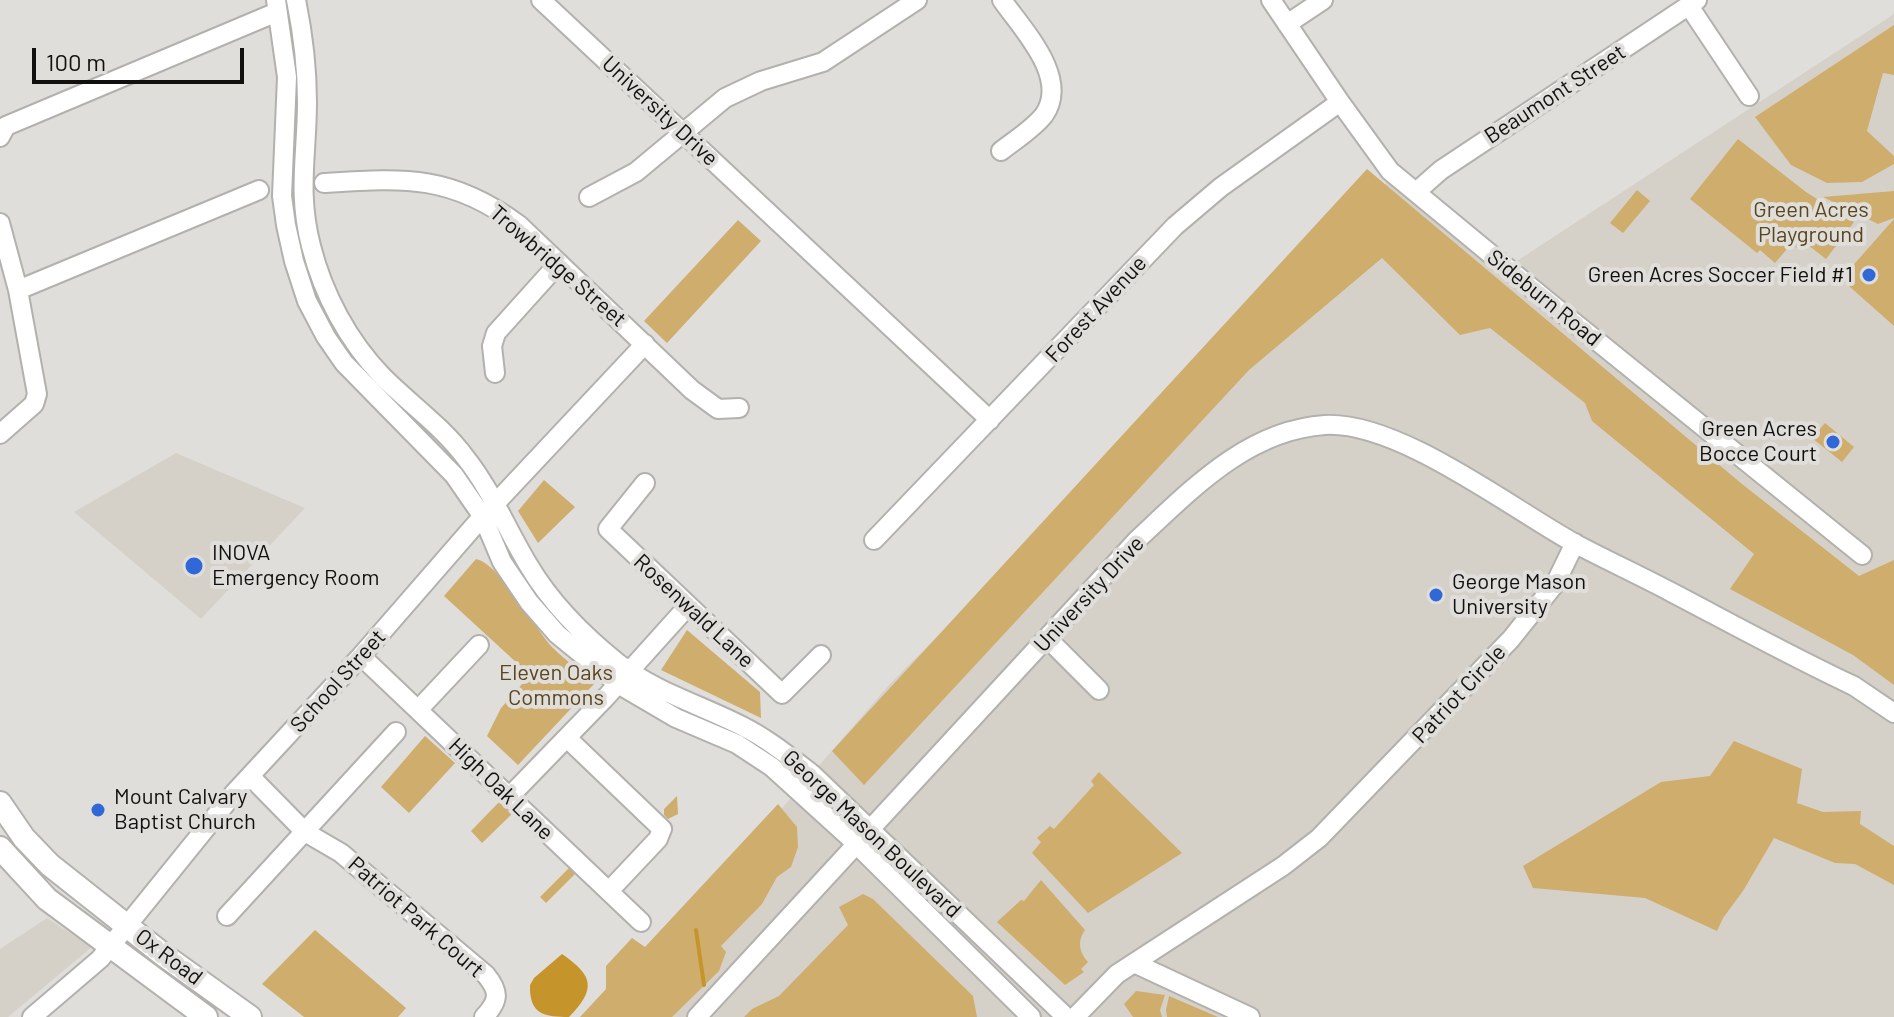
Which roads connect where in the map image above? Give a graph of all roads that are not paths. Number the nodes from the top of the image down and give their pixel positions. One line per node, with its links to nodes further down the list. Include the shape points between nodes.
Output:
1 (296, 0): 28 (street, George Mason Boulevard, via 307,71 302,182 321,277 363,353 463,454)
2 (541, 0): 12 (street, University Drive)
3 (917, 0): 12 (street, via 823,62 738,91)
4 (1002, 0): 14 (street, via 1048,66 1053,91 1044,114)
5 (1271, 0): 9 (street, Sideburn Road)
6 (1323, 0): 9 (street)
7 (1693, 3): 10 (street); 17 (street, Beaumont Street, via 1441,170)
8 (273, 8): 13 (street, via 6,126); 28 (street, George Mason Boulevard, via 287,77 282,196 307,301 344,363)
9 (1287, 24): 11 (street, Sideburn Road)
10 (1749, 96)
11 (1340, 102): 17 (street, Sideburn Road, via 1390,171); 25 (street, Forest Avenue, via 1175,226)
12 (682, 132): 18 (street, via 636,172); 25 (street, University Drive)
13 (0, 137)
14 (1001, 151)
15 (324, 183): 20 (street, Trowbridge Street, via 418,180 457,190 500,211)
16 (259, 190): 21 (street)
17 (1416, 192): 31 (street, Sideburn Road)
18 (589, 197)
19 (0, 223): 21 (street)
20 (559, 263): 22 (street, Trowbridge Street); 23 (street, via 496,333)
21 (18, 290): 26 (street, via 37,394 34,404)
22 (645, 344): 24 (street, Trowbridge Street, via 718,409); 28 (street, School Street)
23 (495, 373)
24 (739, 408)
25 (990, 420): 29 (street, Forest Avenue)
26 (0, 434)
27 (645, 483): 32 (street, Rosenwald Lane, via 608,529)
28 (489, 510): 36 (street, School Street); 37 (street, George Mason Boulevard, via 502,562 529,602 557,634)
29 (874, 540)
30 (1575, 543): 33 (street, University Drive, via 1412,447 1367,431 1325,425 1246,449 1203,479 1137,540); 40 (street, via 1854,686); 55 (street, Patriot Circle, via 1555,584 1511,639 1319,838)
31 (1862, 555)
32 (688, 606): 35 (street, Rosenwald Lane, via 782,694); 37 (street)
33 (1048, 639): 38 (street); 46 (street, University Drive)
34 (479, 645): 39 (street)
35 (821, 655)
36 (361, 656): 39 (street, High Oak Lane); 43 (street, School Street)
37 (624, 677): 42 (street); 46 (street, George Mason Boulevard, via 745,727 776,746); 48 (street, George Mason Boulevard, via 676,718 737,744 772,767)
38 (1099, 690)
39 (418, 710): 44 (street, High Oak Lane)
40 (1894, 713)
41 (396, 732): 47 (street)
42 (567, 738): 44 (street); 50 (street, via 662,829)
43 (246, 781): 47 (street, Patriot Park Court, via 290,833); 53 (street, School Street)
44 (509, 797): 50 (street, High Oak Lane)
45 (0, 803): 53 (main road, Ox Road, via 50,865)
46 (871, 830): 48 (street, University Drive); 62 (street, George Mason Boulevard)
47 (305, 832): 51 (street); 59 (street, Patriot Park Court, via 341,853 486,975 498,995)
48 (857, 845): 60 (street, University Drive); 61 (street, George Mason Boulevard)
49 (0, 848): 54 (main road, Ox Road, via 47,899)
50 (609, 891): 52 (street, High Oak Lane)
51 (227, 916)
52 (641, 922)
53 (126, 926): 54 (street, School Street); 58 (main road, Ox Road)
54 (111, 946): 56 (street, School Street); 57 (main road, Ox Road)
55 (1134, 963): 63 (street, Patriot Circle); 64 (street)
56 (32, 1017)
57 (206, 1017)
58 (250, 1017)
59 (484, 1017)
60 (697, 1017)
61 (1031, 1017)
62 (1066, 1017)
63 (1075, 1017)
64 (1250, 1017)

